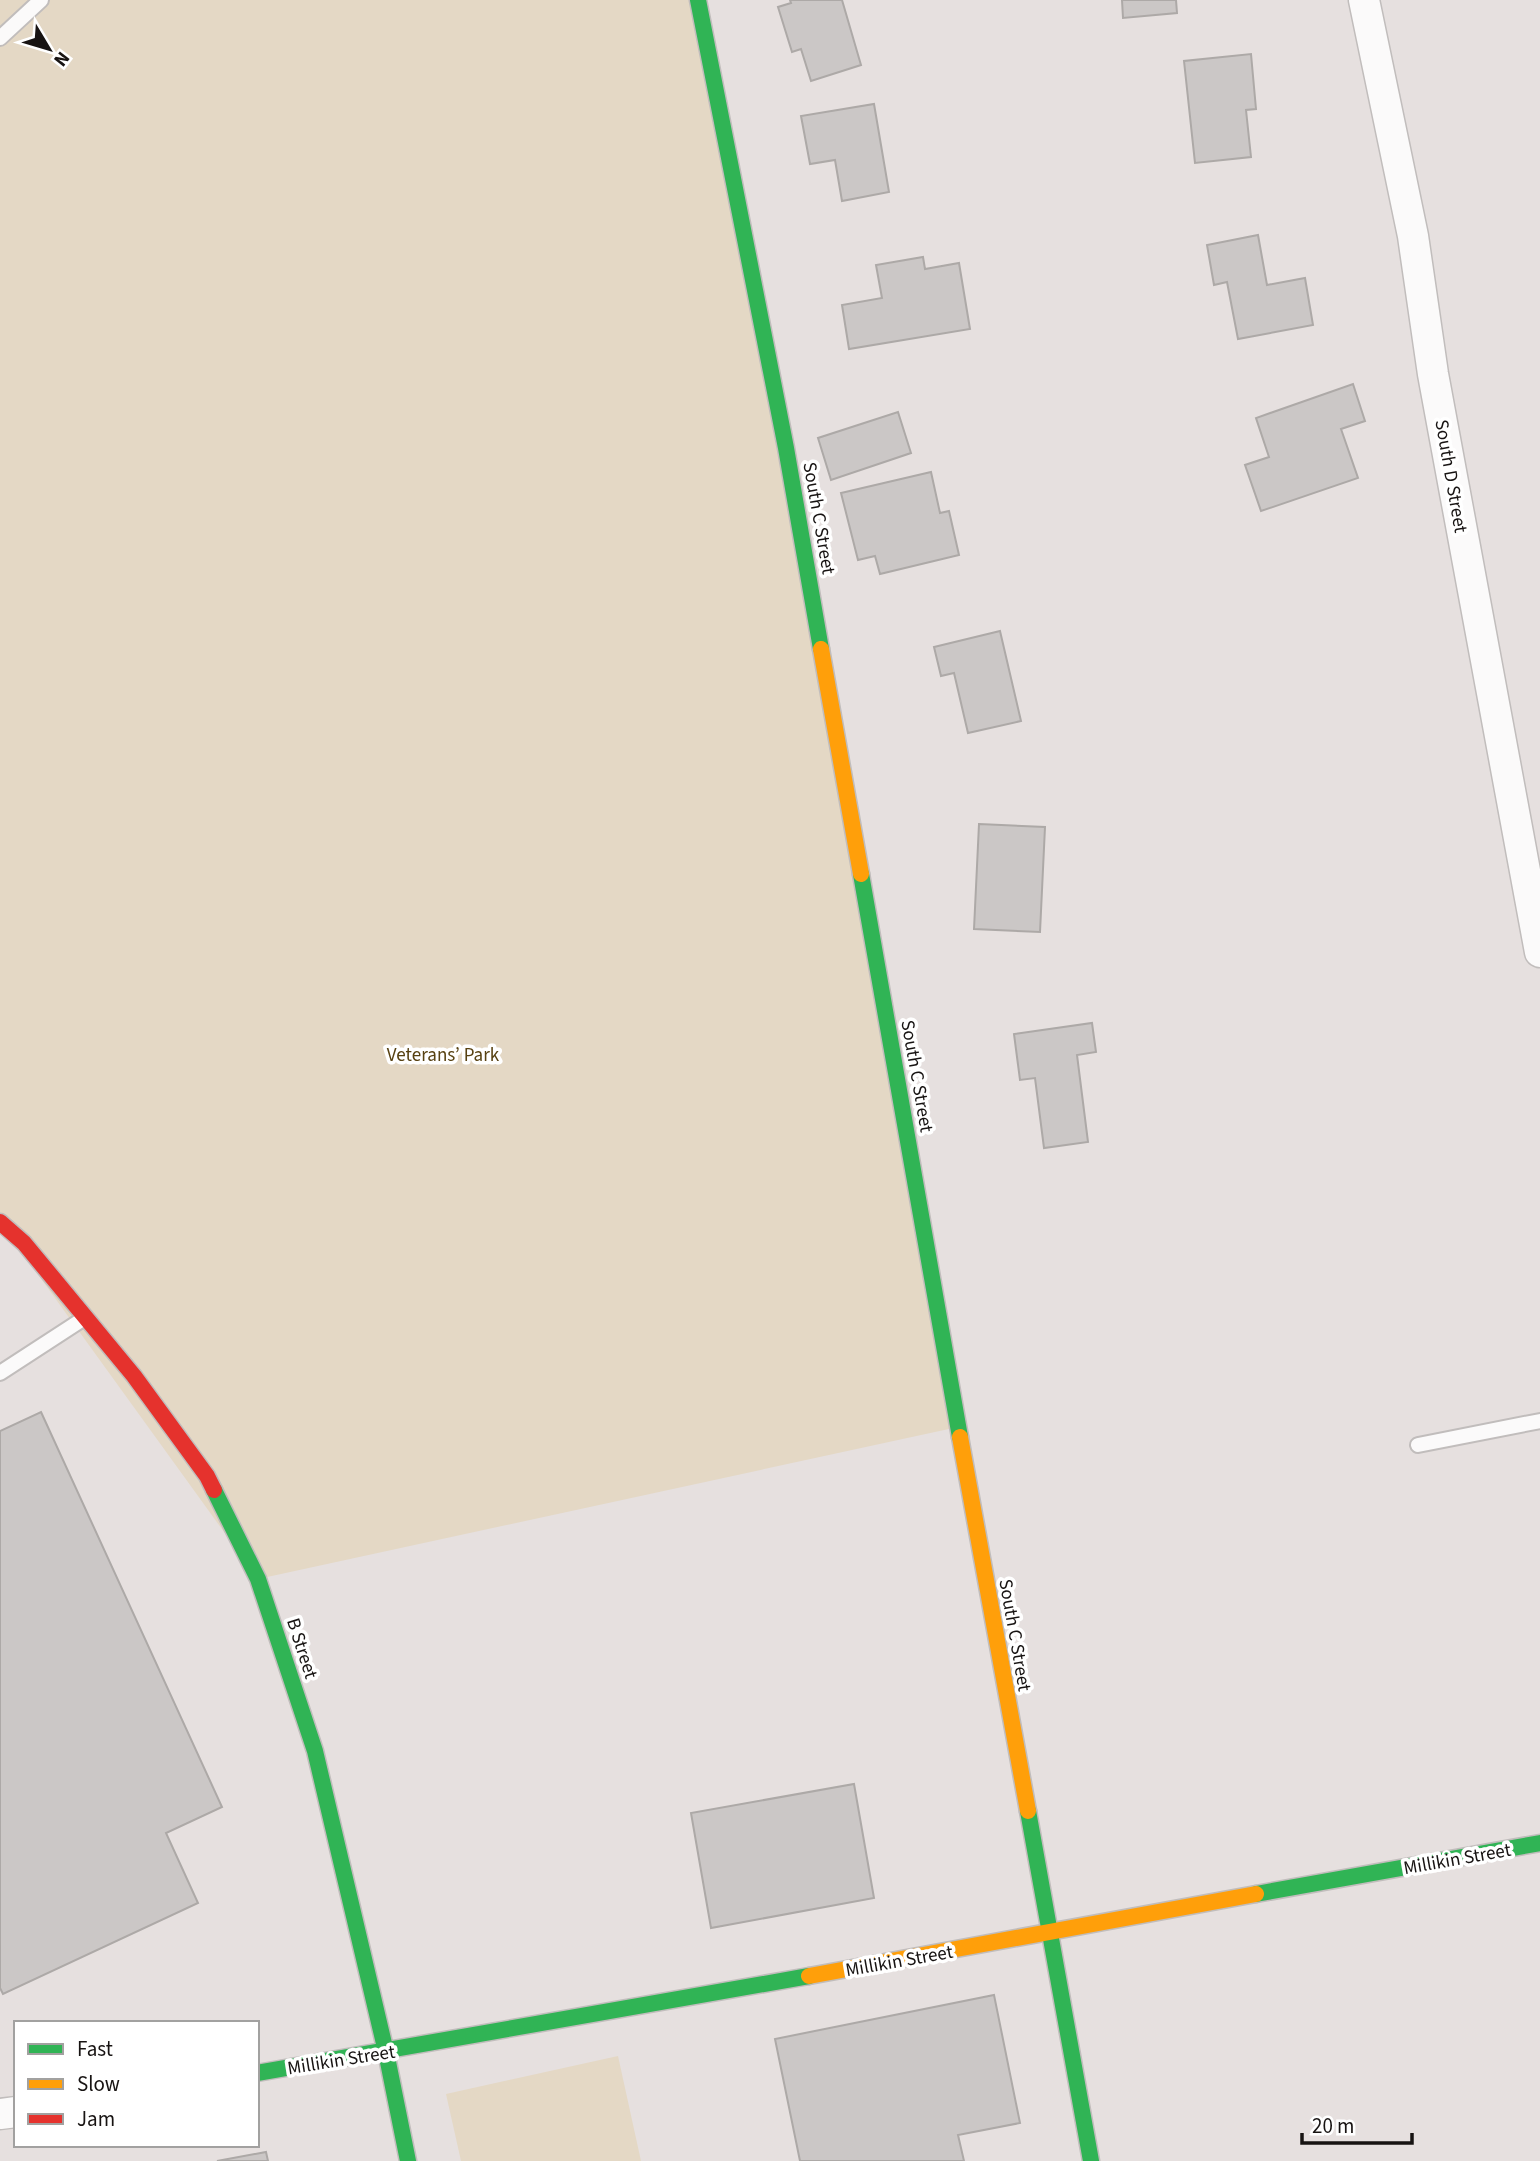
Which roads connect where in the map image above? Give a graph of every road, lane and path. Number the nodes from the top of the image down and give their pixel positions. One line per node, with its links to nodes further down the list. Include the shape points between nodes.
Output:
1 (41, 0): 4 (lane)
2 (698, 0): 12 (street, South C Street, via 786,447)
3 (1364, 0): 5 (street, South D Street, via 1413,236 1433,374)
4 (0, 38)
5 (1540, 950)
6 (0, 1222): 7 (street, B Street, via 24,1243)
7 (84, 1318): 8 (lane); 13 (street, B Street, via 134,1376 207,1476 258,1579 315,1751)
8 (0, 1373)
9 (1540, 1421): 10 (lane)
10 (1418, 1445)
11 (1540, 1843): 12 (street, Millikin Street)
12 (1049, 1933): 13 (street, Millikin Street); 16 (street, South C Street)
13 (386, 2052): 14 (street, Millikin Street); 15 (street, B Street)
14 (259, 2073)
15 (408, 2161)
16 (1091, 2161)

